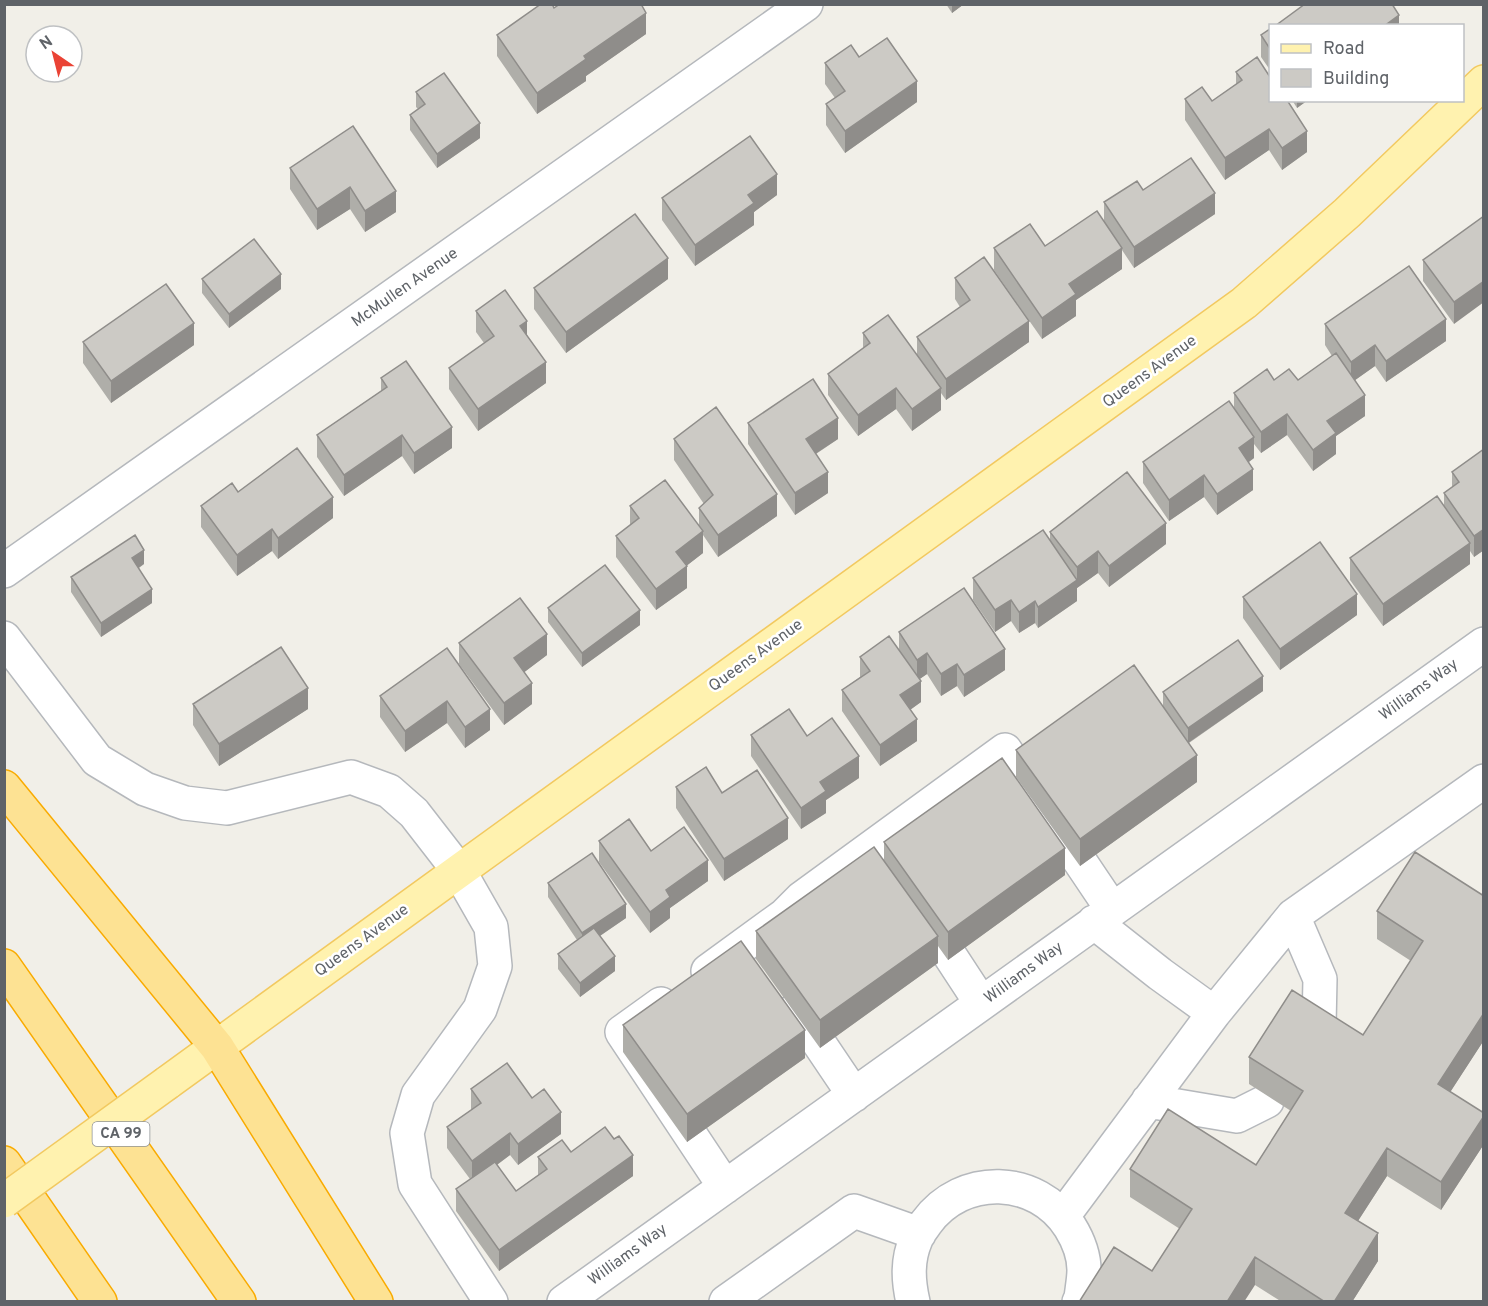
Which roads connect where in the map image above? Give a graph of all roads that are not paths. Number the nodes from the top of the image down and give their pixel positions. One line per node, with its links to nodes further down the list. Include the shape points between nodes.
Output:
1 (806, 4): 5 (street, McMullen Avenue)
2 (1484, 82): 3 (main road, Queens Avenue)
3 (1464, 101)
4 (1463, 102): 10 (main road, Queens Avenue, via 1347,213 1244,303)
5 (4, 572)
6 (4, 638): 10 (street, via 97,760 145,789 185,803 226,808 351,777 389,792 414,813)
7 (1484, 644): 12 (street, Williams Way)
8 (1484, 781): 13 (street)
9 (4, 787): 19 (highway)
10 (459, 871): 19 (main road, Queens Avenue); 31 (street, via 491,927 495,966 480,1009 418,1095 407,1133 415,1184)
11 (909, 894): 16 (street)
12 (1103, 916): 14 (street, via 1005,750 883,854 802,898); 16 (street, Williams Way); 17 (street, via 1160,974)
13 (1293, 916): 17 (street); 18 (street, via 1320,979)
14 (749, 941): 20 (street); 24 (street, via 622,1032)
15 (4, 966): 29 (highway, CA 99)
16 (981, 1003): 20 (street, Williams Way)
17 (1214, 1013): 21 (street)
18 (1320, 1025)
19 (217, 1047): 25 (main road, Queens Avenue, bridge); 30 (highway)
20 (854, 1095): 24 (street, Williams Way)
21 (1148, 1101): 22 (street, via 1237,1116); 26 (street)
22 (1268, 1101)
23 (4, 1163): 28 (highway)
24 (725, 1187): 32 (street, Williams Way)
25 (4, 1201)
26 (1063, 1216): 27 (street, via 1041,1198 1013,1188 985,1187 957,1195 934,1213); 35 (street, via 1078,1240 1084,1269)
27 (919, 1234): 33 (street, via 854,1211); 34 (street, via 910,1258)
28 (100, 1302)
29 (239, 1302)
30 (376, 1302)
31 (491, 1302)
32 (564, 1302)
33 (726, 1302)
34 (913, 1302)
35 (1079, 1302)

